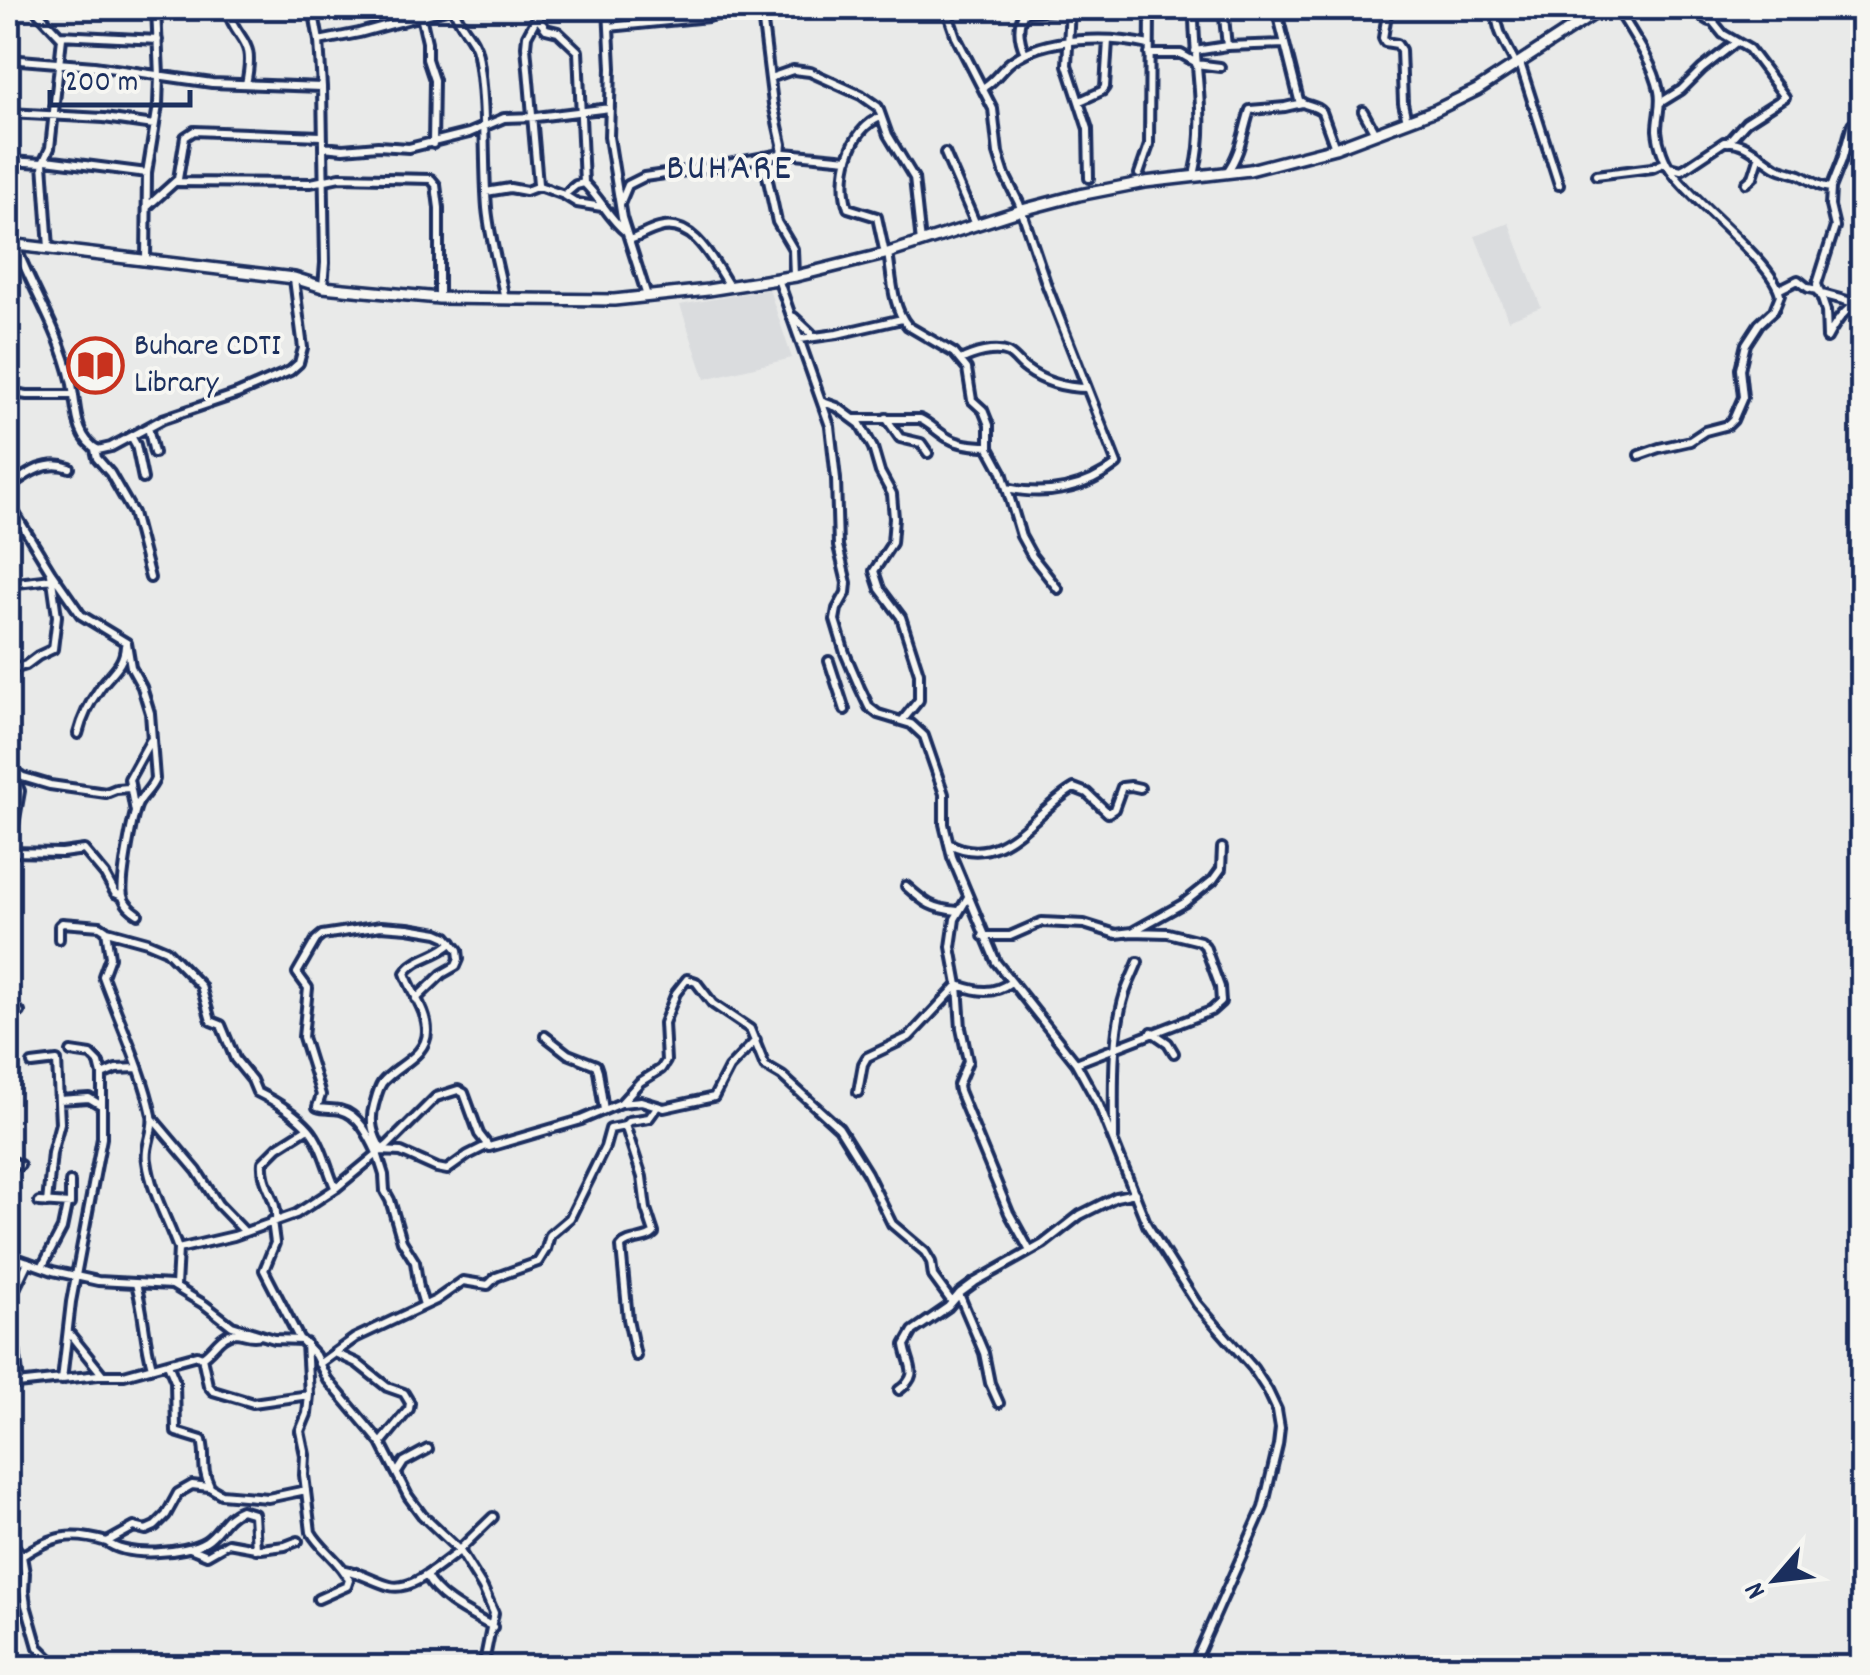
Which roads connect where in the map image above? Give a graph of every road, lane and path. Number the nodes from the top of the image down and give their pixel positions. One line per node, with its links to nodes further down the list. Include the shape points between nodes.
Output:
1 (34, 8): 27 (street)
2 (158, 8): 28 (street)
3 (226, 8): 47 (street, via 248,46)
4 (313, 8): 30 (street)
5 (398, 8): 24 (street)
6 (452, 8): 22 (street); 63 (street, via 478,51)
7 (542, 8): 23 (street)
8 (608, 8): 25 (street)
9 (946, 8): 49 (street)
10 (1070, 8): 32 (street); 37 (street, via 1024,12 1020,35)
11 (1150, 8): 33 (street)
12 (1194, 8): 36 (street)
13 (1223, 8): 35 (street)
14 (1276, 8): 34 (street)
15 (1388, 8): 60 (street, via 1383,38 1401,50)
16 (1497, 8): 43 (street, via 1498,28)
17 (1603, 8): 43 (main road)
18 (1618, 8): 52 (street, via 1658,86)
19 (1668, 8): 26 (street, via 1694,12)
20 (1702, 8): 26 (street)
21 (741, 9): 25 (street); 46 (street, via 762,23)
22 (421, 16): 24 (street); 67 (street, via 434,80)
23 (537, 18): 54 (street, via 578,51); 58 (street, via 526,46)
24 (401, 22): 30 (street)
25 (609, 27): 53 (street)
26 (1717, 28): 31 (street)
27 (60, 35): 28 (street); 41 (street)
28 (158, 40): 45 (street)
29 (1108, 40): 32 (street); 33 (street); 50 (street, via 1105,87)
30 (320, 41): 48 (street)
31 (1736, 42): 52 (street); 66 (street, via 1749,48 1785,98)
32 (1068, 43): 37 (street); 50 (street, via 1067,65)
33 (1150, 44): 38 (street)
34 (1285, 44): 35 (street); 51 (street)
35 (1227, 46): 36 (street)
36 (1195, 51): 39 (street); 42 (street)
37 (1026, 53): 49 (street)
38 (1149, 54): 39 (street); 81 (street, via 1149,144)
39 (1181, 54): 42 (street)
40 (8, 59): 41 (street)
41 (60, 64): 45 (street); 57 (street)
42 (1196, 64): 44 (street); 78 (street, via 1201,128)
43 (1518, 64): 60 (main road); 88 (street)
44 (1220, 66)
45 (159, 76): 47 (street); 62 (street)
46 (770, 78): 59 (street, via 810,72 871,101); 71 (street)
47 (246, 84): 48 (street)
48 (322, 87): 65 (street)
49 (984, 87): 96 (street, via 1001,164)
50 (1080, 102): 83 (street)
51 (1302, 103): 69 (street, via 1322,112); 80 (street, via 1250,110)
52 (1660, 103): 77 (street, via 1657,129)
53 (610, 108): 54 (street); 94 (street)
54 (582, 111): 58 (street); 87 (street)
55 (1364, 111): 64 (street)
56 (8, 113): 57 (street)
57 (54, 116): 62 (street); 76 (street)
58 (531, 116): 63 (street); 89 (street)
59 (881, 117): 74 (street, via 866,126); 99 (street, via 914,178)
60 (1407, 121): 64 (main road)
61 (1852, 124): 90 (street)
62 (154, 125): 79 (street)
63 (482, 126): 67 (street); 91 (street)
64 (1375, 133): 69 (main road)
65 (322, 136): 68 (street); 85 (street, via 194,131 185,137)
66 (1728, 142): 72 (street); 77 (street, via 1681,170)
67 (433, 144): 68 (street)
68 (323, 147): 84 (street)
69 (1335, 148): 80 (main road)
70 (944, 153): 97 (street)
71 (780, 154): 73 (street); 74 (street)
72 (1760, 155): 86 (street); 90 (street)
73 (763, 157): 94 (street, via 639,178); 104 (street, via 778,224 793,249)
74 (848, 159): 102 (street, via 846,205 877,217)
75 (8, 162): 76 (street)
76 (44, 162): 79 (street); 101 (street)
77 (1667, 164): 82 (street); 109 (street)
78 (1195, 171)
79 (147, 173): 95 (street)
80 (1226, 173): 96 (main road, via 1108,188)
81 (1140, 174)
82 (1596, 175)
83 (1089, 178)
84 (323, 180): 85 (street); 108 (street); 112 (street, via 434,181)
85 (176, 182): 95 (street)
86 (1746, 183)
87 (584, 184): 92 (street); 93 (street)
88 (1559, 185)
89 (539, 186): 91 (street); 92 (street)
90 (1831, 188): 110 (street, via 1834,227)
91 (486, 192): 113 (street)
92 (564, 194): 93 (street)
93 (603, 206): 98 (street)
94 (620, 206): 98 (street)
95 (146, 208): 103 (street)
96 (1022, 210): 99 (main road); 120 (street)
97 (974, 220)
98 (627, 236): 107 (street, via 661,228 688,232); 111 (street)
99 (921, 243): 102 (main road)
100 (11, 244): 101 (main road); 122 (street, via 56,338)
101 (49, 248): 103 (main road)
102 (887, 254): 104 (main road); 116 (street)
103 (146, 260): 105 (main road)
104 (794, 276): 106 (main road)
105 (294, 278): 108 (main road); 126 (street, via 303,348 296,366)
106 (778, 279): 107 (main road); 115 (street)
107 (728, 286): 111 (main road)
108 (323, 288): 112 (main road)
109 (1780, 289): 110 (street, via 1798,280); 132 (street, via 1774,310 1746,344 1743,397 1734,420)
110 (1818, 291): 114 (street); 114 (street, via 1827,338)
111 (647, 296): 113 (main road)
112 (439, 298): 113 (main road)
113 (505, 299)
114 (1859, 302)
115 (788, 309): 117 (street); 118 (street)
116 (902, 320): 118 (street); 119 (street)
117 (812, 333)
118 (800, 339): 123 (street)
119 (961, 360): 120 (street, via 1004,352 1045,381); 128 (street, via 972,400 989,425)
120 (1088, 388): 135 (street, via 1116,466 1070,488)
121 (8, 392): 122 (street)
122 (74, 395): 129 (street, via 80,429)
123 (822, 402): 125 (street); 146 (street, via 847,584 837,628 870,707)
124 (885, 418): 125 (street); 128 (street, via 920,419 952,440); 131 (street, via 900,438 921,442)
125 (854, 419): 144 (street, via 892,494 892,544 874,577 898,610 912,648 920,686)
126 (148, 427): 127 (street); 130 (street)
127 (131, 436): 129 (street); 134 (street)
128 (989, 446): 135 (street)
129 (95, 449): 138 (street, via 132,513)
130 (154, 453)
131 (928, 453)
132 (1639, 455)
133 (70, 468): 136 (street, via 51,464 13,483)
134 (142, 480)
135 (1007, 488): 140 (street, via 1026,547)
136 (8, 502): 137 (street)
137 (52, 575): 139 (street); 141 (street, via 81,615); 143 (street, via 53,649 13,669)
138 (150, 578)
139 (8, 584)
140 (1058, 589)
141 (124, 640): 148 (street, via 123,660 97,692); 149 (street)
142 (829, 662): 145 (street)
143 (8, 696)
144 (914, 707): 146 (street); 147 (street)
145 (846, 710)
146 (902, 721): 147 (street)
147 (916, 727): 154 (street, via 942,786)
148 (78, 734)
149 (152, 738): 151 (street); 153 (street, via 154,786)
150 (10, 769): 151 (street, via 50,785 106,793); 156 (street, via 20,791)
151 (129, 788): 153 (street)
152 (1140, 788): 154 (street, via 1122,788 1108,813 1074,788 996,846 970,852)
153 (136, 814): 158 (street)
154 (949, 843): 159 (street)
155 (1222, 848): 165 (street, via 1213,880)
156 (8, 853): 158 (street, via 84,850)
157 (906, 886): 160 (street, via 932,906)
158 (122, 896): 161 (street)
159 (968, 897): 160 (street); 164 (street)
160 (958, 911): 170 (street, via 950,955)
161 (138, 914)
162 (970, 927): 164 (street)
163 (106, 931): 166 (street, via 62,923); 182 (street, via 110,957 103,976); 192 (street, via 165,950 185,968 203,989 211,1021 221,1025 257,1092)
164 (982, 932): 165 (street, via 1010,936 1042,922); 169 (street)
165 (1132, 932): 174 (street, via 1200,941 1222,996 1214,1009)
166 (59, 939)
167 (452, 942): 171 (street, via 460,956 456,966); 171 (street, via 406,969); 195 (street, via 438,933 381,926 322,934 298,972 308,988 303,1037 321,1095 317,1107 354,1118)
168 (1138, 962): 177 (street)
169 (1011, 982): 170 (street, via 993,991); 180 (street)
170 (958, 985): 184 (street, via 909,1036 867,1057); 205 (street, via 968,1062 960,1098)
171 (416, 999): 195 (street, via 426,1038 381,1084 372,1114)
172 (20, 1012): 173 (street)
173 (8, 1014)
174 (1151, 1032): 177 (street); 179 (street)
175 (545, 1036): 189 (street, via 596,1065)
176 (756, 1040): 186 (street, via 686,980 664,1022 666,1061); 188 (street, via 726,1072 714,1097); 213 (street, via 765,1066 846,1137 892,1224 926,1252)
177 (1116, 1048): 180 (street); 193 (street)
178 (71, 1052): 183 (street, via 94,1056)
179 (1174, 1053)
180 (1076, 1063): 193 (street)
181 (32, 1064): 185 (street, via 57,1061)
182 (137, 1068): 183 (street); 190 (street)
183 (102, 1075): 187 (street)
184 (858, 1092)
185 (59, 1100): 187 (street, via 89,1098); 201 (street, via 44,1202)
186 (621, 1103): 188 (street, via 640,1100); 189 (street)
187 (100, 1105): 209 (street, via 102,1138)
188 (656, 1107): 191 (street, via 649,1118)
189 (604, 1110): 194 (street)
190 (153, 1119): 203 (street); 204 (street, via 146,1159)
191 (624, 1126): 214 (street, via 610,1130 570,1218 550,1235 538,1262 488,1285 462,1281); 220 (street, via 654,1233 621,1246)
192 (308, 1128): 199 (street); 202 (street, via 263,1162)
193 (1114, 1142): 200 (street)
194 (486, 1146): 195 (street, via 447,1170 401,1152); 195 (street, via 458,1090 436,1097)
195 (379, 1152): 199 (street); 214 (street, via 384,1191)
196 (8, 1160): 197 (street)
197 (20, 1165)
198 (70, 1182): 201 (street)
199 (336, 1188): 202 (street)
200 (1135, 1193): 205 (street, via 1080,1215); 251 (street, via 1182,1282 1252,1368 1279,1417 1263,1508)
201 (67, 1204): 208 (street)
202 (274, 1221): 203 (street); 218 (street, via 275,1243 264,1270)
203 (245, 1232): 204 (street)
204 (178, 1249): 211 (street)
205 (1030, 1252): 212 (street)
206 (8, 1255): 207 (street)
207 (28, 1262): 208 (street); 215 (street)
208 (42, 1267): 209 (street)
209 (77, 1276): 210 (street); 216 (street)
210 (136, 1284): 211 (street); 224 (street)
211 (176, 1286): 217 (street, via 228,1325)
212 (959, 1294): 213 (street); 231 (street)
213 (952, 1302): 229 (street, via 910,1335 912,1374)
214 (424, 1305): 219 (street)
215 (9, 1310): 227 (street)
216 (68, 1332): 225 (street); 226 (street)
217 (261, 1335): 218 (street); 221 (street, via 226,1336)
218 (303, 1341): 223 (street); 230 (street)
219 (334, 1353): 223 (street); 232 (street, via 409,1401)
220 (636, 1356)
221 (202, 1357): 222 (street); 230 (street, via 208,1385 218,1394 256,1403)
222 (168, 1364): 224 (street); 235 (street, via 176,1432 202,1440)
223 (319, 1364): 232 (street)
224 (152, 1367): 225 (street)
225 (102, 1375): 226 (street)
226 (62, 1380): 227 (street)
227 (19, 1383): 228 (street)
228 (8, 1385)
229 (899, 1390)
230 (309, 1395): 236 (street, via 300,1431)
231 (999, 1403)
232 (381, 1443): 234 (street)
233 (428, 1449): 234 (street)
234 (397, 1474): 243 (street, via 422,1515)
235 (210, 1488): 236 (street, via 268,1498); 240 (street, via 185,1488 154,1526 130,1528)
236 (306, 1490): 245 (street, via 312,1534)
237 (493, 1517): 243 (street)
238 (8, 1538): 244 (street)
239 (298, 1541): 242 (street)
240 (107, 1542): 241 (street, via 126,1552); 244 (street, via 88,1536 45,1540)
241 (189, 1547): 242 (street, via 207,1555 228,1544); 242 (street, via 241,1510 254,1514)
242 (256, 1549)
243 (460, 1550): 246 (street); 248 (street, via 489,1600)
244 (22, 1556): 249 (street, via 38,1647)
245 (345, 1570): 246 (street, via 395,1588); 247 (street, via 348,1585)
246 (426, 1576): 248 (street, via 440,1593)
247 (318, 1599)
248 (493, 1627): 250 (street)
249 (59, 1668)
250 (483, 1668)
251 (1192, 1668)

